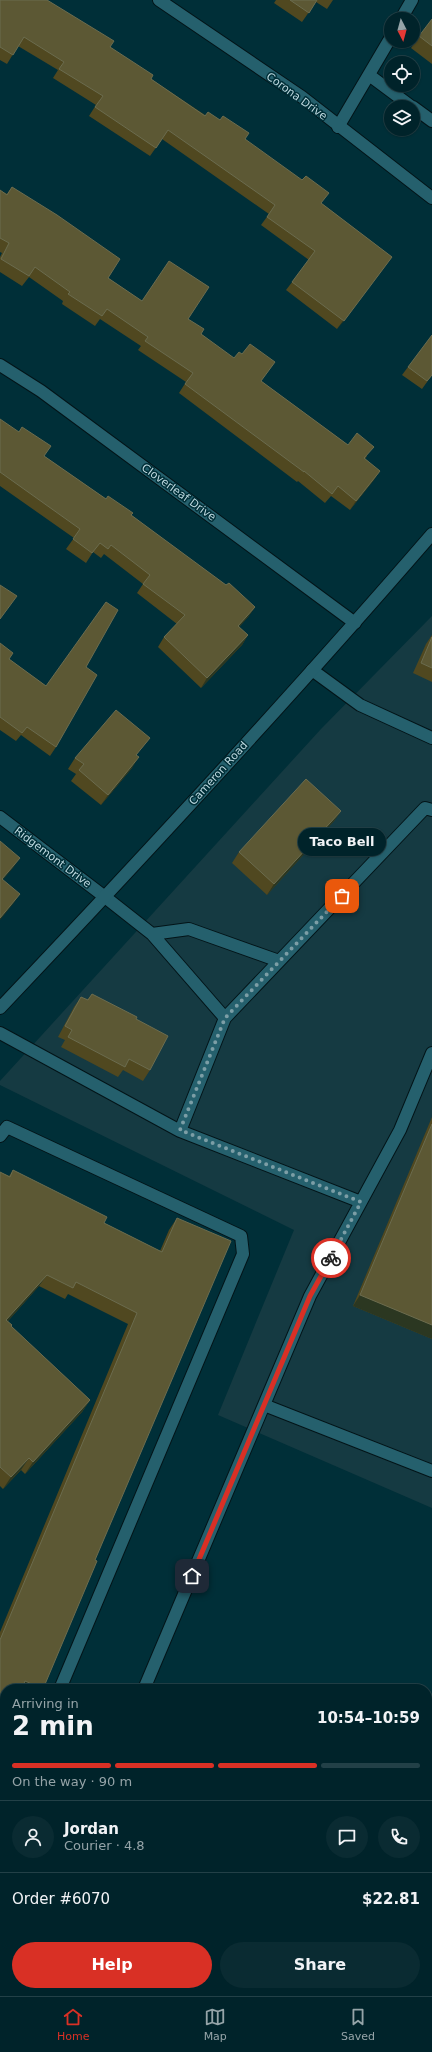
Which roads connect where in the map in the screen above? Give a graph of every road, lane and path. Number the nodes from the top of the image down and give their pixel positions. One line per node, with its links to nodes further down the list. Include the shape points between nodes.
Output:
1 (158, 0): 9 (street, Corona Drive, via 302,97)
2 (412, 0): 3 (street)
3 (405, 12)
4 (385, 48): 5 (street)
5 (369, 75): 6 (street); 9 (street)
6 (403, 100)
7 (420, 112): 8 (street)
8 (432, 121)
9 (338, 127): 10 (street, Corona Drive)
10 (432, 198)
11 (0, 365): 13 (street, Cloverleaf Drive, via 41,391)
12 (432, 534): 13 (street, Cameron Road)
13 (355, 623): 14 (street, Cameron Road)
14 (312, 670): 15 (street, via 360,705); 18 (street, Cameron Road)
15 (432, 738)
16 (432, 810): 20 (street, via 425,808)
17 (0, 817): 18 (street, Ridgemont Drive)
18 (105, 897): 19 (street, Ridgemont Drive); 21 (street, Cameron Road)
19 (152, 934): 20 (street, via 189,929); 22 (street, Ridgemont Drive)
20 (279, 961): 22 (street)
21 (0, 1008)
22 (225, 1018): 26 (street)
23 (0, 1033): 26 (street)
24 (432, 1053): 27 (street, via 400,1130)
25 (2, 1129): 30 (street, via 241,1236 243,1254)
26 (180, 1130): 27 (street)
27 (361, 1202): 28 (street, via 310,1296)
28 (264, 1405): 29 (street); 31 (street)
29 (432, 1471)
30 (62, 1684)
31 (146, 1684)

